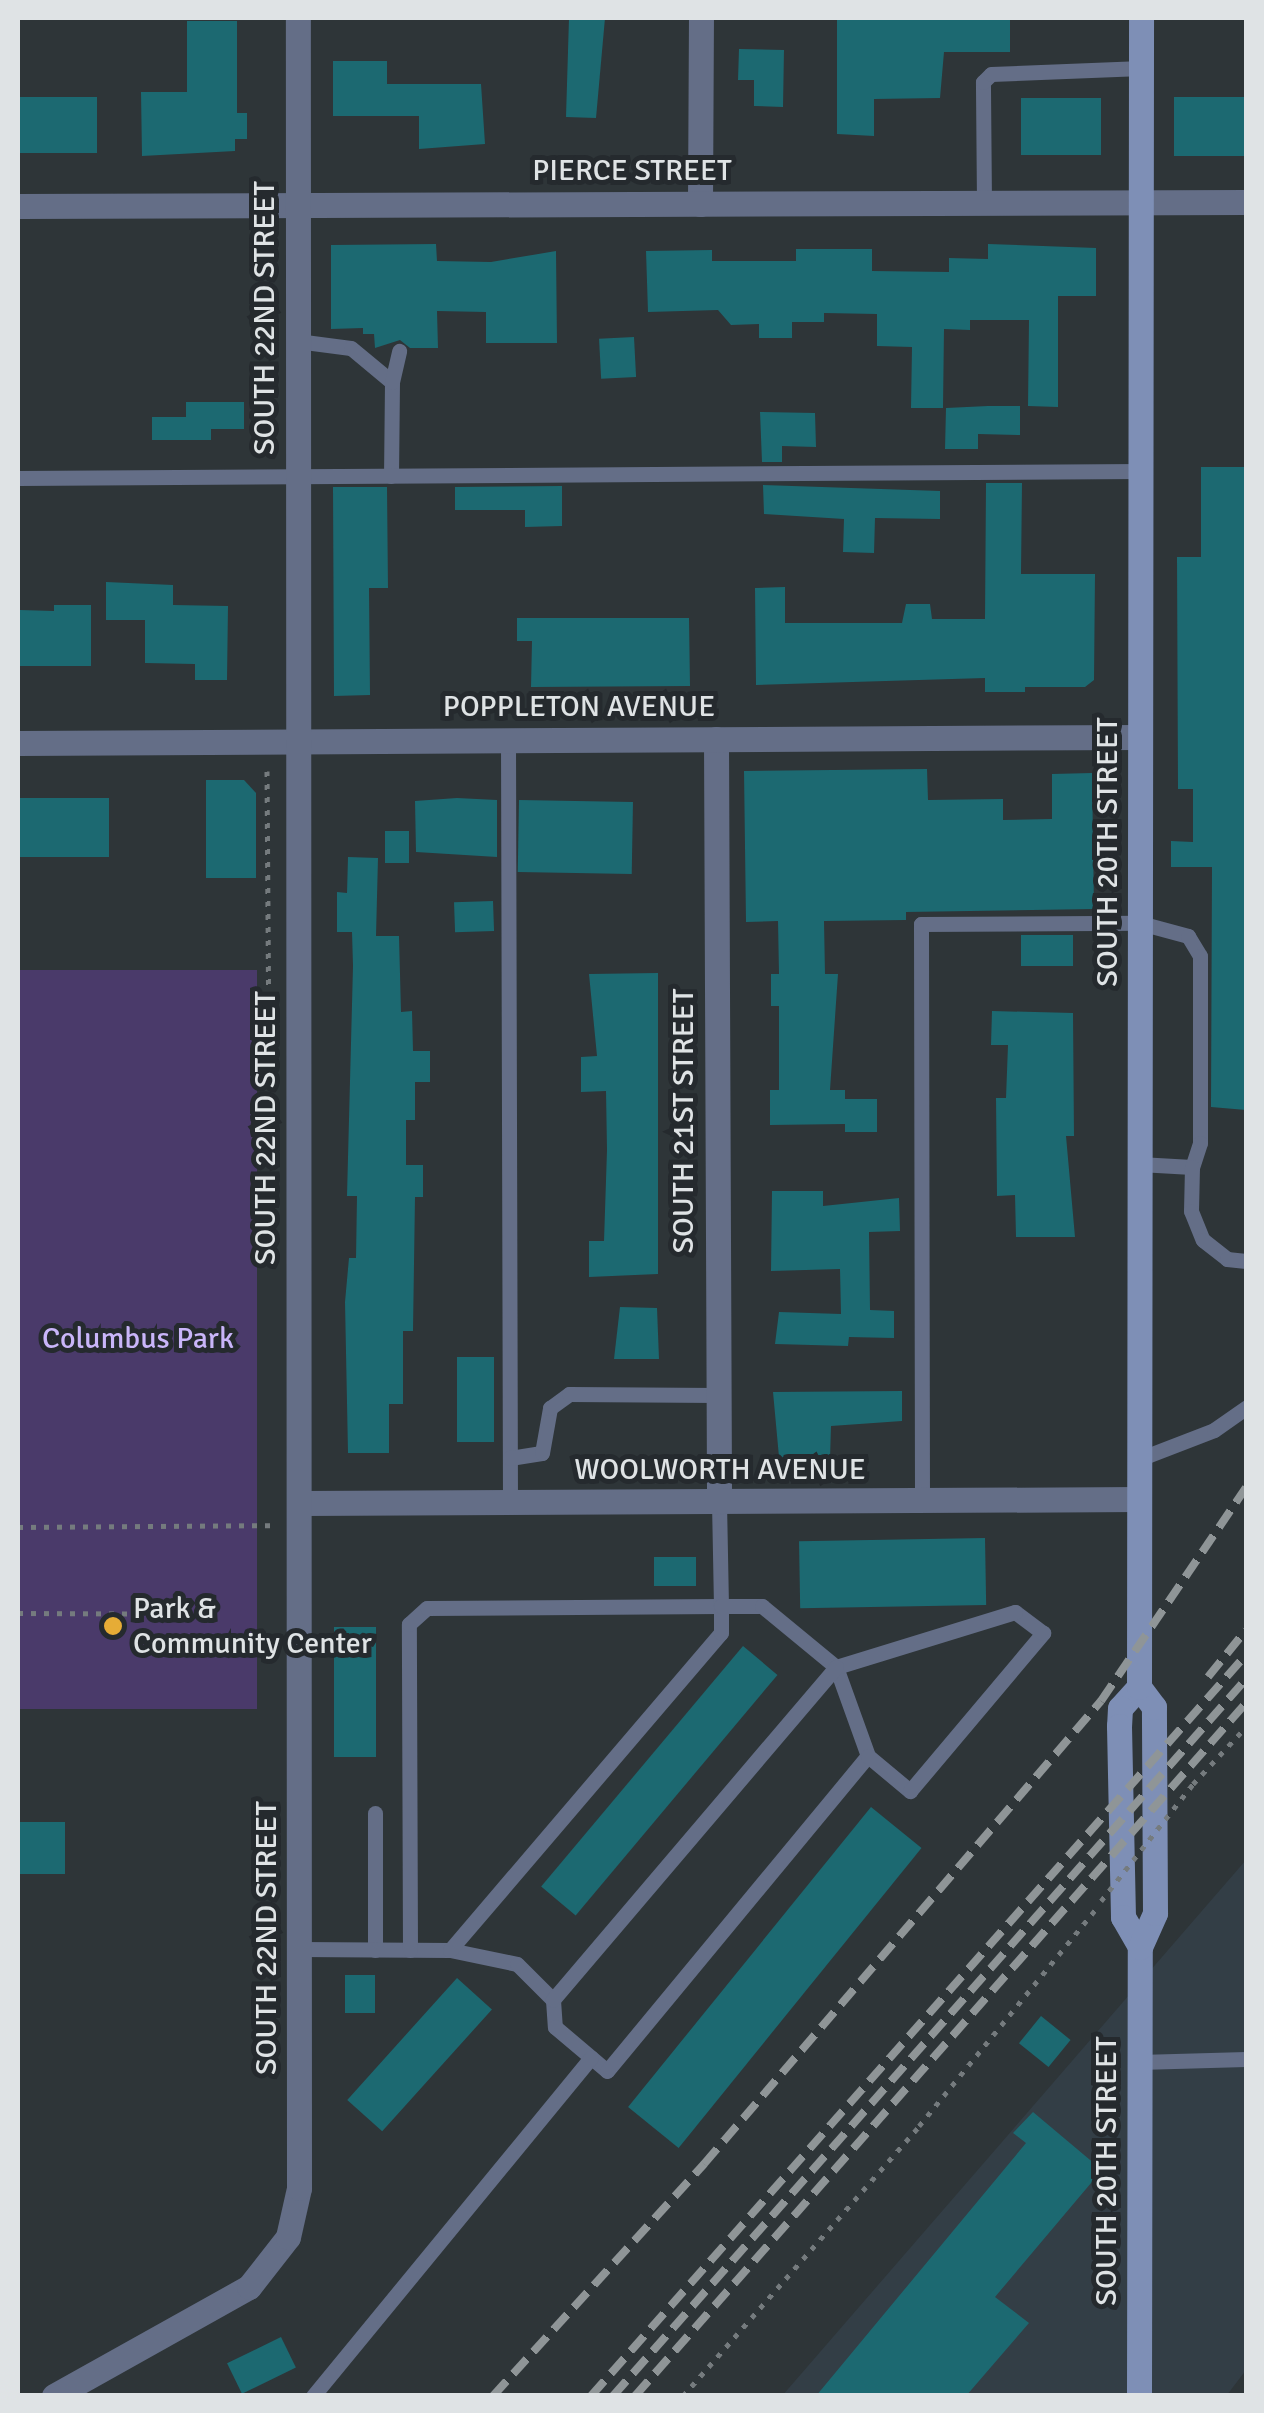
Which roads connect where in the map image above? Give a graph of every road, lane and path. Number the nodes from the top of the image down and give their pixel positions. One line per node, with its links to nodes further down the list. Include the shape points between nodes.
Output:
1 (298, 18): 8 (street, SOUTH 22ND STREET)
2 (700, 18): 9 (street)
3 (1141, 18): 4 (street, SOUTH 20TH STREET)
4 (1142, 68): 5 (street, SOUTH 20TH STREET); 7 (lane, via 1012,68 983,82)
5 (1142, 202): 6 (street, PIERCE STREET); 7 (street, PIERCE STREET); 14 (street, SOUTH 20TH STREET)
6 (1246, 202)
7 (984, 203): 9 (street, PIERCE STREET)
8 (297, 204): 9 (street, PIERCE STREET); 10 (street, PIERCE STREET); 11 (street, SOUTH 22ND STREET)
9 (700, 204)
10 (18, 206)
11 (297, 341): 13 (lane, via 351,348); 15 (street, SOUTH 22ND STREET)
12 (399, 351): 13 (lane)
13 (392, 382): 16 (lane)
14 (1142, 472): 16 (lane); 18 (street, SOUTH 20TH STREET)
15 (297, 476): 16 (lane); 17 (lane); 21 (street, SOUTH 22ND STREET)
16 (392, 476)
17 (18, 478)
18 (1140, 736): 20 (street, POPPLETON AVENUE); 23 (street, SOUTH 20TH STREET)
19 (508, 740): 20 (street, POPPLETON AVENUE); 21 (street, POPPLETON AVENUE); 29 (lane)
20 (716, 740): 27 (street, SOUTH 21ST STREET)
21 (296, 741): 22 (street, POPPLETON AVENUE); 34 (street, SOUTH 22ND STREET)
22 (18, 743)
23 (1140, 924): 24 (street, SOUTH 20TH STREET); 25 (lane, via 1188,936 1200,956 1200,1143); 32 (lane, via 922,924)
24 (1140, 1164): 25 (lane); 30 (street, SOUTH 20TH STREET)
25 (1192, 1167): 26 (lane, via 1191,1211 1203,1240 1227,1259)
26 (1246, 1261)
27 (718, 1395): 29 (lane, via 569,1394 550,1408 542,1453); 33 (street, SOUTH 21ST STREET)
28 (1246, 1408): 30 (lane, via 1214,1430)
29 (510, 1458): 35 (lane)
30 (1139, 1459): 31 (street, SOUTH 20TH STREET)
31 (1139, 1499): 32 (street, WOOLWORTH AVENUE); 52 (street, SOUTH 20TH STREET, via 1139,1687 1120,1708 1122,1917 1140,1947)
32 (922, 1501): 33 (street, WOOLWORTH AVENUE)
33 (719, 1502): 35 (street, WOOLWORTH AVENUE); 38 (lane)
34 (301, 1503): 35 (street, WOOLWORTH AVENUE); 45 (street, SOUTH 22ND STREET)
35 (510, 1504)
36 (273, 1526): 37 (path)
37 (18, 1527)
38 (721, 1606): 41 (lane, via 762,1606); 47 (lane, via 427,1608 409,1624); 48 (lane, via 721,1632)
39 (18, 1613): 40 (path)
40 (182, 1614)
41 (836, 1666): 43 (lane); 43 (lane, via 1015,1612 1043,1632 910,1792); 49 (lane)
42 (1246, 1726): 55 (path, bridge, via 1192,1784 919,2126)
43 (868, 1756): 50 (lane, via 607,2071)
44 (374, 1813): 46 (lane)
45 (299, 1950): 46 (lane); 53 (street, SOUTH 22ND STREET, via 298,2188 288,2237 249,2287)
46 (374, 1950): 47 (lane)
47 (410, 1950): 48 (lane)
48 (450, 1950): 49 (lane, via 517,1964)
49 (552, 2000): 50 (lane, via 555,2027)
50 (591, 2058): 54 (lane)
51 (1246, 2059): 52 (lane)
52 (1139, 2062): 56 (street, SOUTH 20TH STREET)
53 (54, 2396)
54 (313, 2396)
55 (683, 2396)
56 (1139, 2396)

